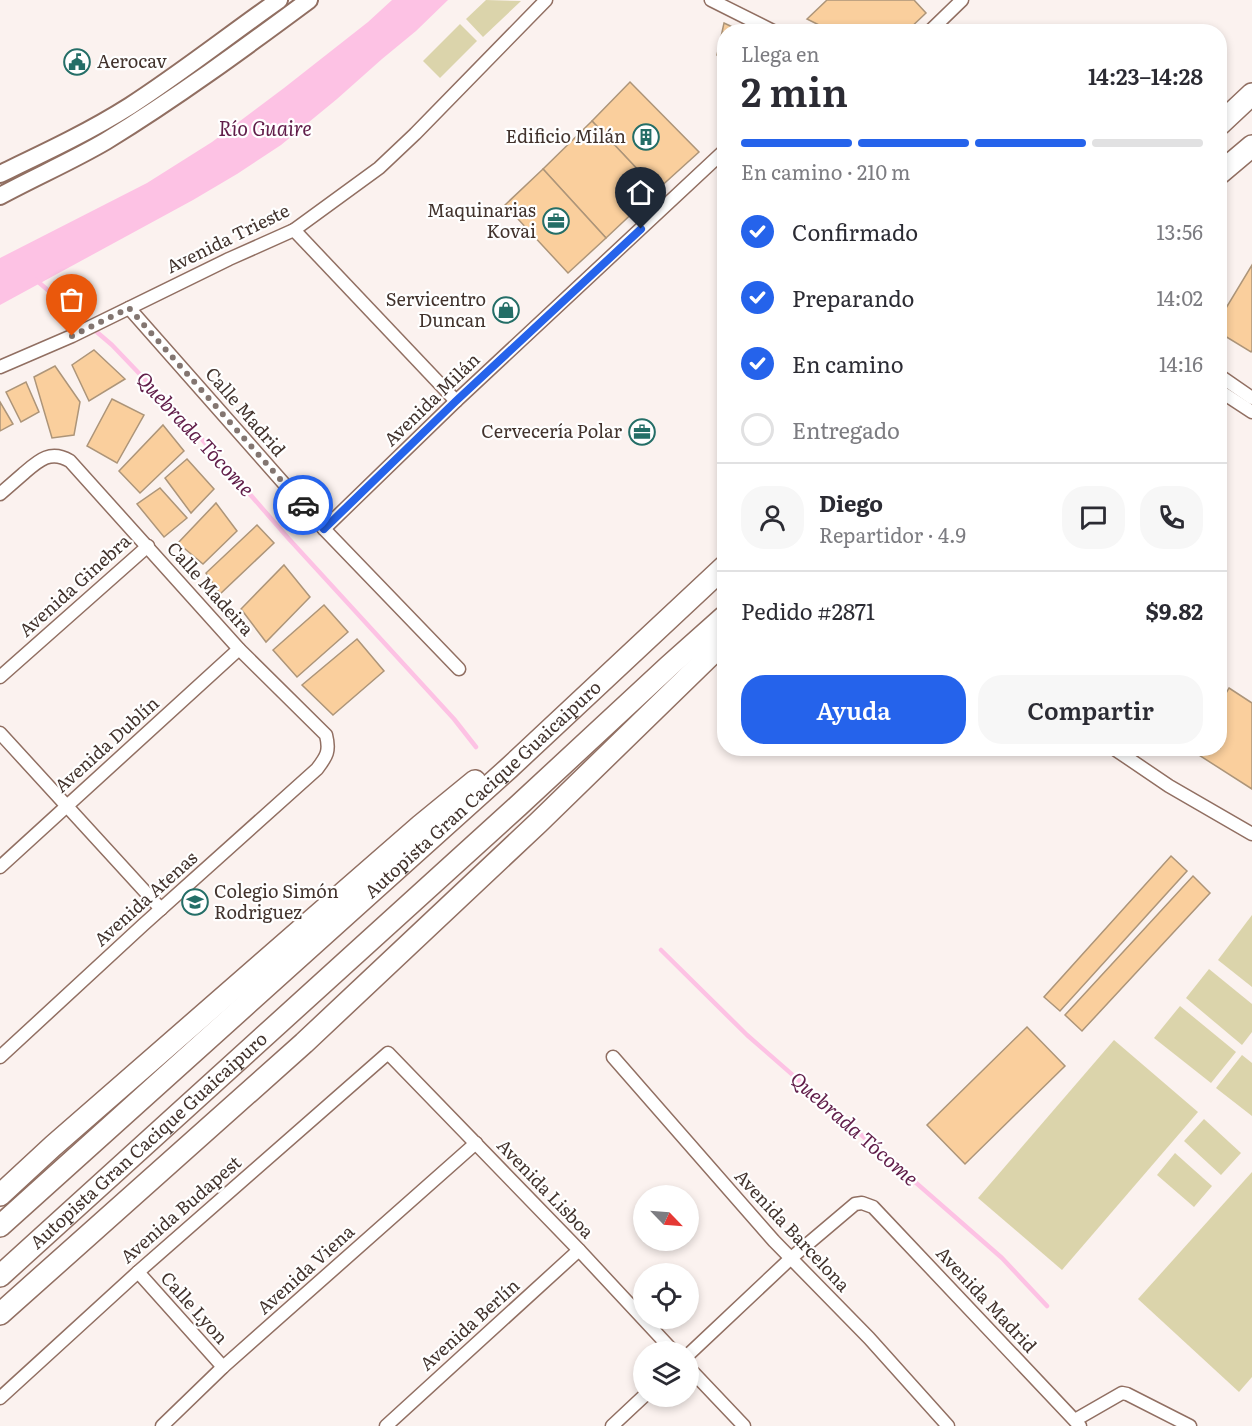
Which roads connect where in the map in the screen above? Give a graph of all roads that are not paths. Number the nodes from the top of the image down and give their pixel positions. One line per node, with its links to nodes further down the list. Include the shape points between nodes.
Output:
1 (279, 0): 13 (street, via 129,106)
2 (309, 0): 14 (street, via 140,119)
3 (546, 0): 15 (street, Avenida Trieste, via 379,168)
4 (711, 0): 6 (street)
5 (962, 0): 7 (street)
6 (760, 24)
7 (937, 24)
8 (1252, 94): 9 (highway)
9 (1227, 117)
10 (1252, 146): 12 (highway)
11 (717, 158): 21 (street, Avenida Milán)
12 (1227, 167)
13 (0, 174)
14 (0, 196)
15 (294, 230): 16 (street, Avenida Trieste); 21 (street)
16 (129, 308): 17 (street, Avenida Trieste); 24 (street, Calle Madrid)
17 (0, 367)
18 (1227, 381): 20 (street)
19 (1227, 396): 22 (street)
20 (1252, 398)
21 (456, 401): 24 (street, Avenida Milán)
22 (1252, 412)
23 (0, 494): 25 (street, Calle Madeira, via 38,460 64,457)
24 (324, 529): 30 (street, Calle Madrid)
25 (148, 546): 28 (street, Calle Madeira); 31 (street, Avenida Ginebra)
26 (717, 574): 34 (highway, Autopista Gran Cacique Guaicaipuro)
27 (717, 624): 50 (highway, Autopista Gran Cacique Guaicaipuro)
28 (239, 649): 35 (street, Calle Madeira, via 326,735 329,747); 36 (street, Avenida Dublín)
29 (717, 649): 40 (highway)
30 (459, 669)
31 (0, 677)
32 (0, 733): 36 (street)
33 (1125, 756): 37 (street)
34 (509, 768): 45 (highway, via 475,781 429,819); 46 (highway, Autopista Gran Cacique Guaicaipuro)
35 (317, 769): 39 (street, Avenida Atenas)
36 (67, 806): 38 (street, Avenida Dublín); 39 (street)
37 (1252, 834)
38 (0, 867)
39 (161, 909): 42 (street, Avenida Atenas)
40 (304, 1043): 51 (highway); 52 (highway, via 219,1130 132,1206)
41 (388, 1053): 44 (street, Avenida Lisboa); 49 (street, Avenida Budapest)
42 (0, 1057)
43 (613, 1057): 48 (street, Avenida Barcelona)
44 (476, 1143): 47 (street, Avenida Lisboa); 55 (street, Avenida Viena)
45 (0, 1195)
46 (0, 1226)
47 (579, 1250): 53 (street, Avenida Lisboa); 61 (street, Avenida Berlín)
48 (790, 1259): 54 (street); 59 (street, Avenida Madrid, via 855,1204 873,1207); 64 (street, Avenida Barcelona, via 869,1338)
49 (138, 1272): 55 (street, Calle Lyon); 57 (street, Avenida Budapest)
50 (0, 1276)
51 (0, 1314)
52 (0, 1332)
53 (664, 1341)
54 (699, 1346)
55 (223, 1368): 60 (street, Avenida Viena)
56 (699, 1379): 63 (street)
57 (0, 1398)
58 (633, 1406): 62 (street)
59 (1078, 1423): 65 (street, via 1122,1393)
60 (162, 1426)
61 (386, 1426)
62 (612, 1426)
63 (744, 1426)
64 (948, 1426)
65 (1190, 1426)

